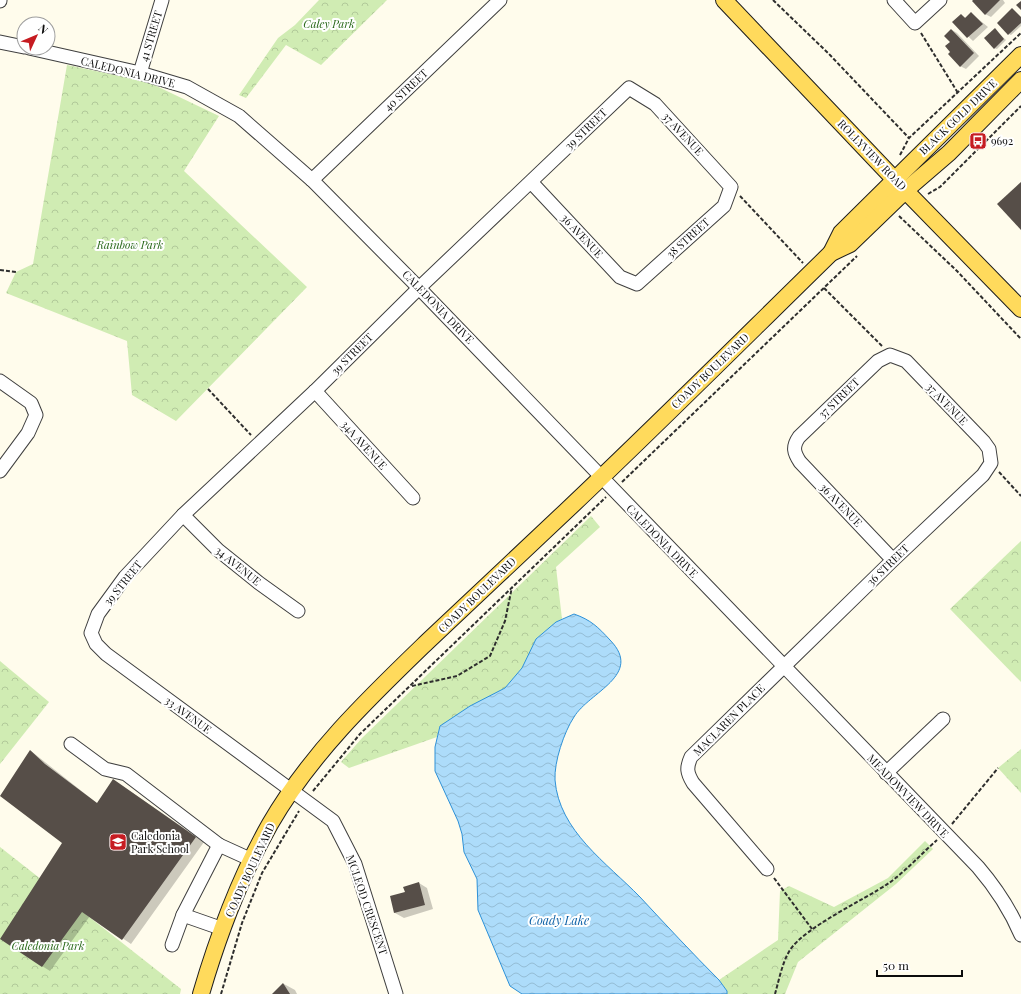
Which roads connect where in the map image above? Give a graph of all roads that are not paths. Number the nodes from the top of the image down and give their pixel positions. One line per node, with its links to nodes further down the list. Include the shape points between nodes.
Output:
1 (162, 0): 10 (street, 41 STREET)
2 (500, 0): 13 (street, 40 STREET)
3 (724, 0): 16 (main road, ROLLYVIEW ROAD)
4 (940, 0): 5 (street, via 916,23)
5 (897, 3)
6 (0, 42): 7 (street)
7 (16, 45)
8 (56, 54): 10 (street, CALEDONIA DRIVE)
9 (1021, 55): 16 (main road, BLACK GOLD DRIVE)
10 (140, 73): 13 (street, CALEDONIA DRIVE, via 187,87 239,116)
11 (1021, 80): 16 (main road, BLACK GOLD DRIVE, via 949,153)
12 (629, 88): 14 (street, 39 STREET); 15 (street, 37 AVENUE, via 655,104)
13 (312, 180): 18 (street, CALEDONIA DRIVE)
14 (531, 182): 17 (street, 36 AVENUE, via 620,277); 18 (street, 39 STREET)
15 (731, 187): 17 (street, 38 STREET, via 724,206)
16 (905, 190): 19 (main road, ROLLYVIEW ROAD); 26 (main road, COADY BOULEVARD, via 841,233 832,252)
17 (637, 284)
18 (419, 288): 22 (street, 39 STREET); 26 (street, CALEDONIA DRIVE)
19 (1021, 309)
20 (890, 354): 23 (street, 37 STREET, via 878,361 798,438); 24 (street, 37 AVENUE, via 906,361 984,442 989,449)
21 (0, 381): 25 (street, via 31,403 36,415 28,433)
22 (315, 391): 27 (street, 34A AVENUE); 28 (street, 39 STREET)
23 (794, 448): 29 (street, 36 AVENUE, via 800,462)
24 (991, 463): 29 (street, 36 STREET, via 983,475)
25 (0, 471)
26 (601, 478): 32 (street, CALEDONIA DRIVE); 36 (main road, COADY BOULEVARD, via 361,706 327,743)
27 (413, 498)
28 (184, 515): 30 (street, 34 AVENUE, via 218,550); 31 (street, 39 STREET, via 125,577 98,614)
29 (893, 560): 32 (street, 36 STREET)
30 (298, 611)
31 (91, 633): 36 (street, 33 AVENUE, via 96,644 106,654)
32 (783, 666): 35 (street, MEADOWVIEW DRIVE); 39 (street, MACLAREN PLACE, via 691,758 687,766 687,774 693,782)
33 (943, 719): 35 (street)
34 (71, 744): 37 (street, via 105,769 126,774)
35 (886, 773): 42 (street, MEADOWVIEW DRIVE, via 998,890)
36 (292, 791): 38 (main road, COADY BOULEVARD, via 270,824); 45 (street, MCLEOD CRESCENT, via 333,821 355,864)
37 (219, 845): 38 (street); 40 (street)
38 (252, 860): 41 (main road, COADY BOULEVARD)
39 (767, 869)
40 (183, 915): 41 (street); 43 (street)
41 (223, 929): 44 (main road, COADY BOULEVARD)
42 (1021, 935)
43 (172, 945)
44 (201, 994)
45 (396, 994)

